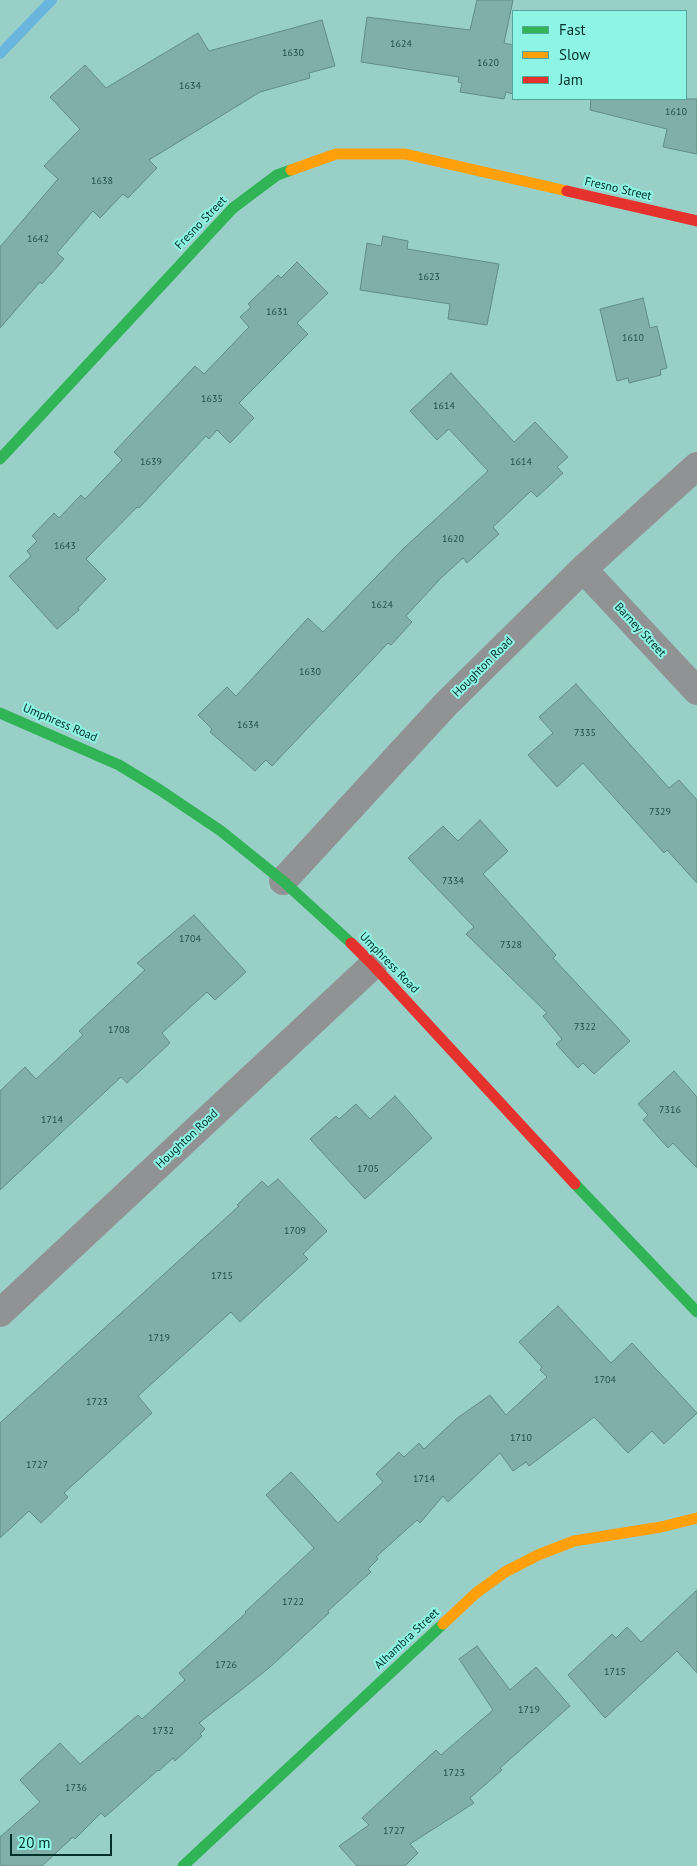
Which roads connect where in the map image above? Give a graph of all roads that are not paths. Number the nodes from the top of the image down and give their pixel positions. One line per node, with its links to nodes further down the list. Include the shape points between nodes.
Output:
1 (697, 222): 2 (street, Fresno Street, via 405,154 336,154 277,175 233,208)
2 (0, 459)
3 (697, 466): 4 (street, Houghton Road)
4 (583, 569): 5 (street, Barney Street); 7 (street, Houghton Road, via 446,704)
5 (697, 691)
6 (0, 713): 7 (street, Umphress Road, via 119,765 221,831)
7 (283, 881): 8 (street, Umphress Road)
8 (373, 965): 9 (street, Umphress Road); 10 (street, Houghton Road)
9 (697, 1312)
10 (0, 1313)
11 (697, 1518): 12 (street, Alhambra Street, via 574,1541 505,1572 476,1593)
12 (183, 1866)

